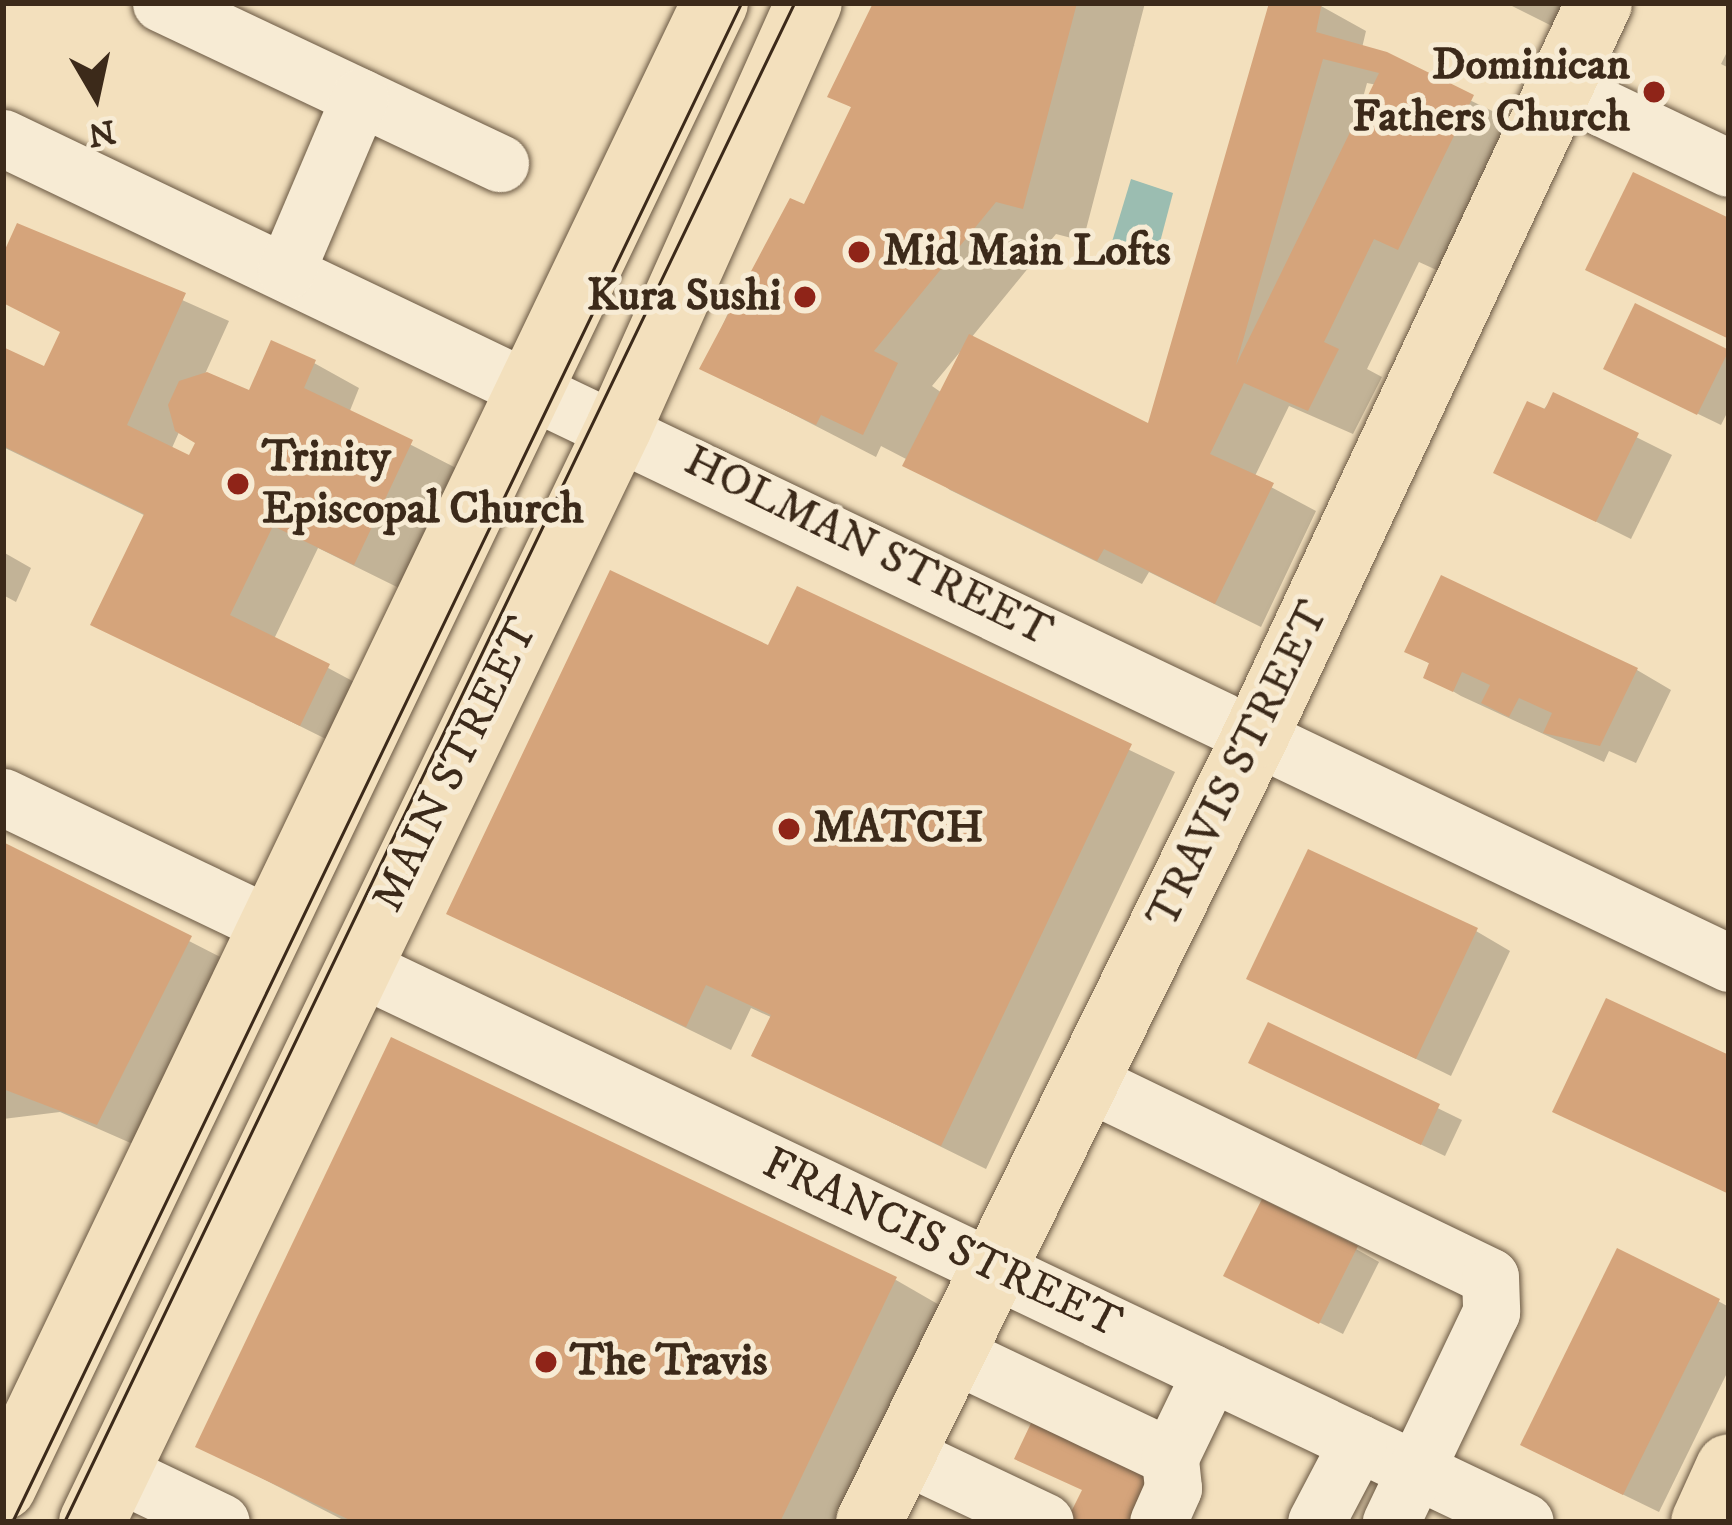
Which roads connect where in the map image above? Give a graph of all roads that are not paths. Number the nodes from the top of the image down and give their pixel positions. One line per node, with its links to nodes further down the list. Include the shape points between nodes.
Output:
1 (161, 3): 6 (street)
2 (715, 3): 11 (main road)
3 (809, 3): 12 (main road, MAIN STREET)
4 (1599, 3): 5 (main road, TRAVIS STREET)
5 (1559, 87): 9 (street); 13 (main road, TRAVIS STREET)
6 (360, 97): 8 (street); 10 (street)
7 (3, 138): 10 (street, HOLMAN STREET)
8 (500, 163)
9 (1729, 168)
10 (286, 271): 11 (street, HOLMAN STREET)
11 (532, 386): 12 (street, HOLMAN STREET); 15 (main road)
12 (619, 427): 13 (street, HOLMAN STREET); 17 (main road, MAIN STREET)
13 (1256, 735): 16 (street, HOLMAN STREET); 18 (main road, TRAVIS STREET)
14 (3, 797): 15 (street)
15 (272, 926): 23 (main road)
16 (1729, 963)
17 (359, 967): 19 (street, FRANCIS STREET); 28 (main road, MAIN STREET)
18 (1083, 1080): 19 (main road, TRAVIS STREET); 27 (street, via 1490,1277 1490,1312)
19 (990, 1266): 20 (main road, TRAVIS STREET); 21 (street, FRANCIS STREET)
20 (949, 1352): 24 (main road, TRAVIS STREET); 25 (street)
21 (1211, 1372): 22 (street, FRANCIS STREET); 25 (street)
22 (1358, 1442): 27 (street, FRANCIS STREET); 33 (street)
23 (12, 1445)
24 (902, 1454): 30 (main road, TRAVIS STREET); 31 (street)
25 (1170, 1457): 32 (street, via 1173,1488)
26 (1729, 1467): 36 (main road)
27 (1414, 1468): 34 (street); 35 (street, FRANCIS STREET)
28 (104, 1497): 29 (street)
29 (221, 1522)
30 (869, 1522)
31 (1045, 1522)
32 (1158, 1522)
33 (1316, 1522)
34 (1390, 1522)
35 (1525, 1522)
36 (1704, 1522)

